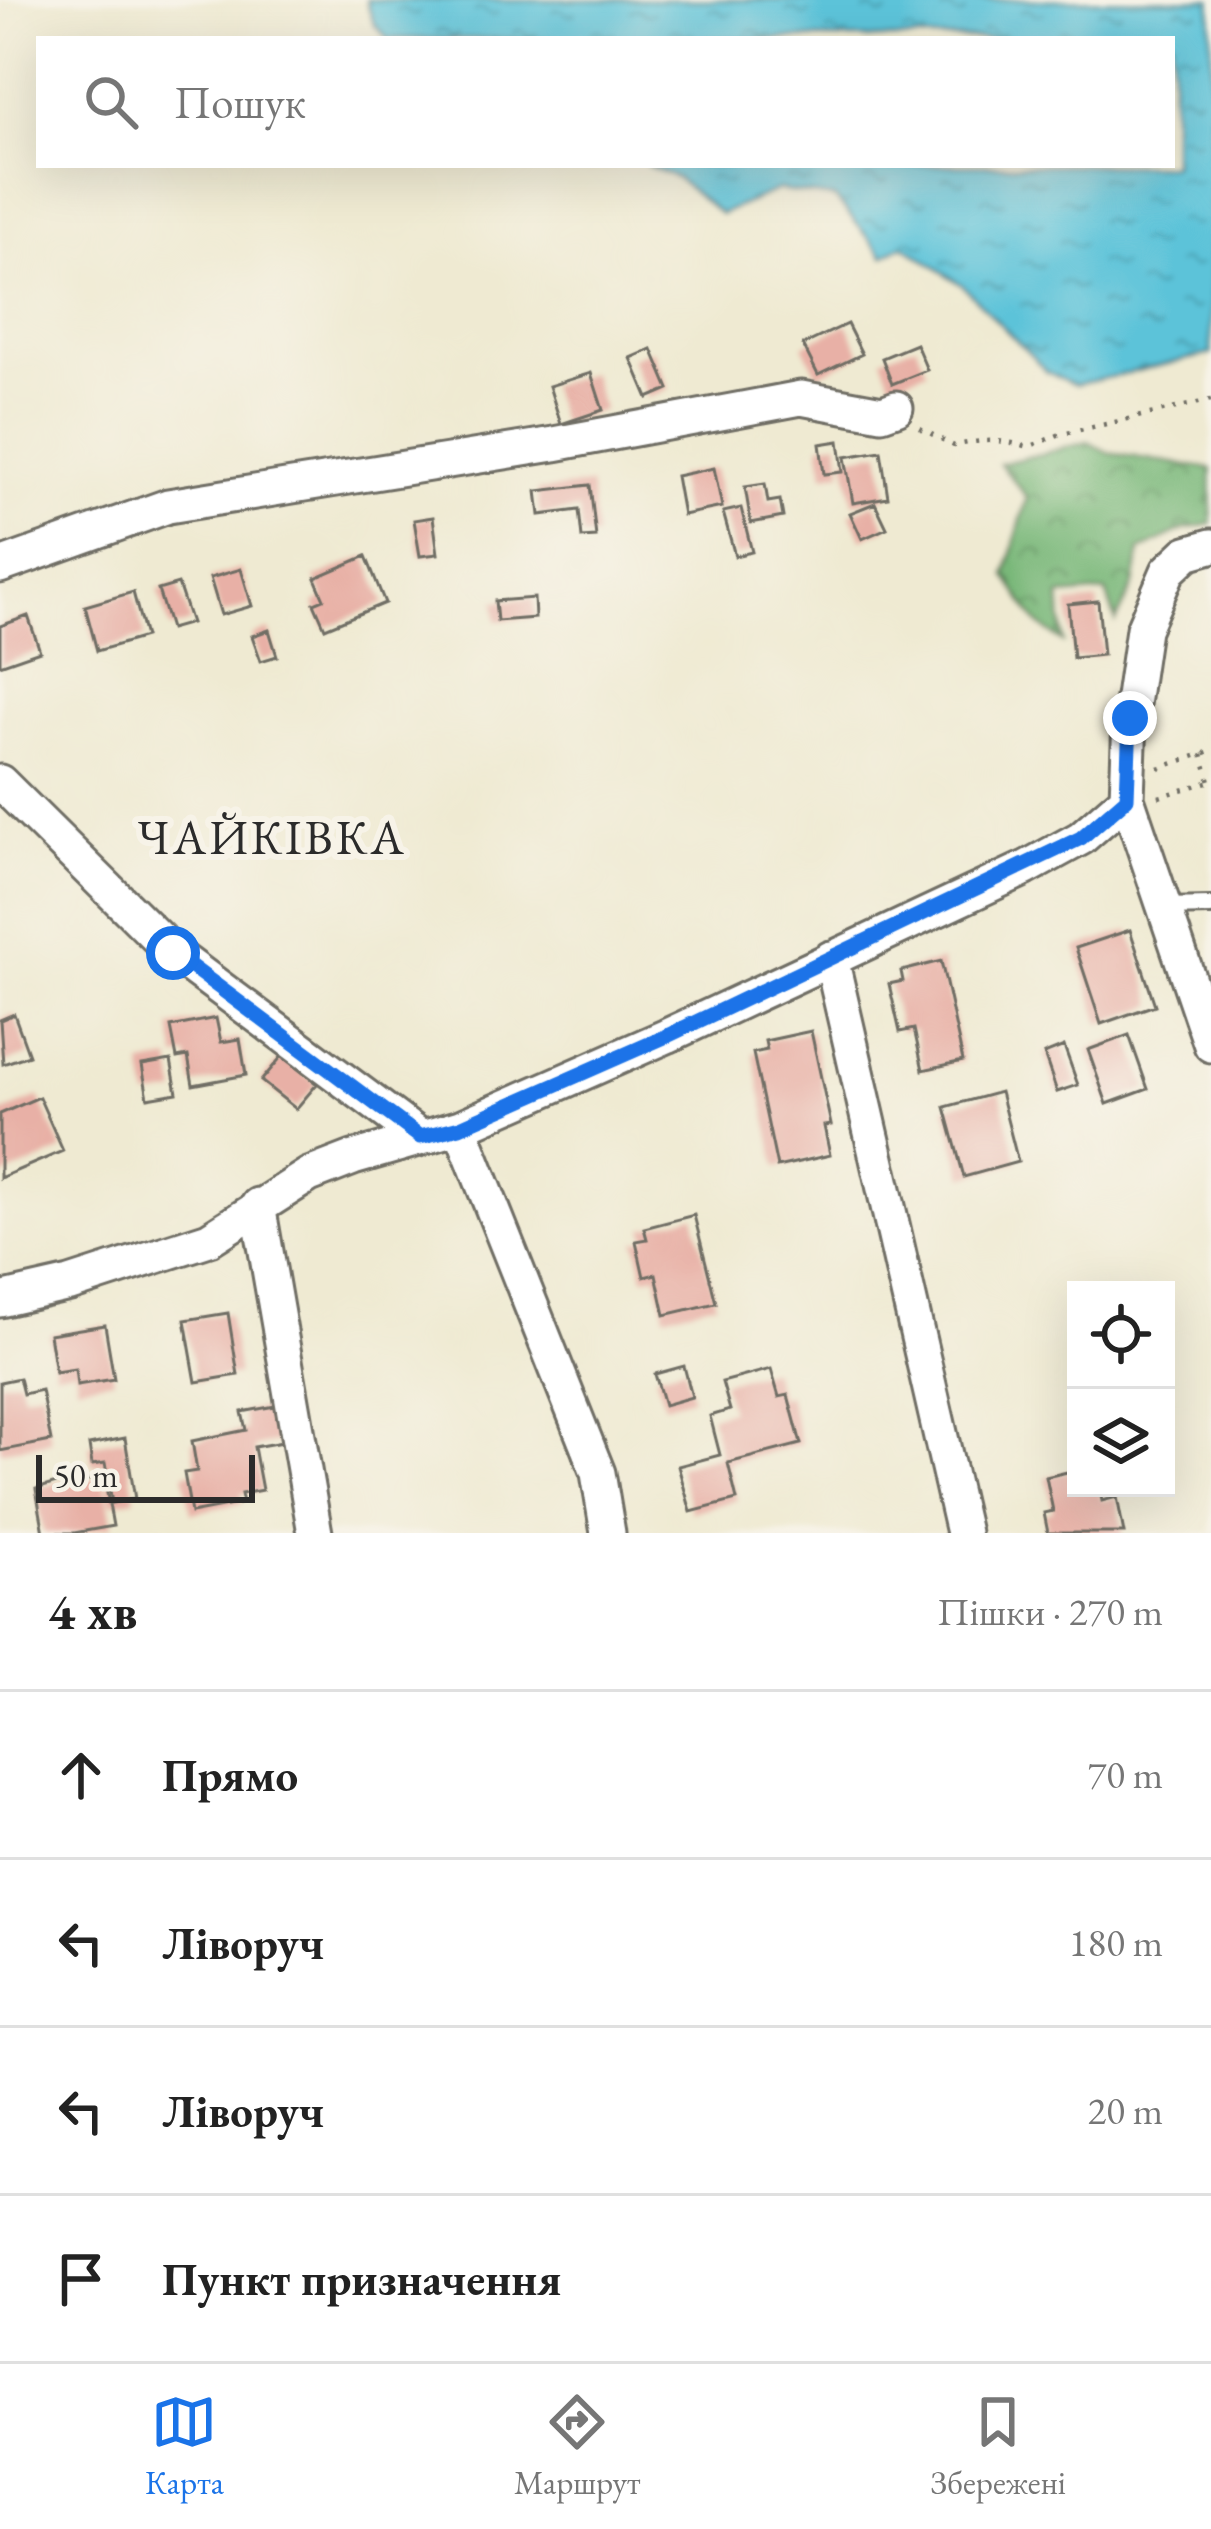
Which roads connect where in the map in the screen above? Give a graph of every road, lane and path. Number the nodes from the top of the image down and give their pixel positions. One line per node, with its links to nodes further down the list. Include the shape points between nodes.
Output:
1 (1211, 400): 2 (path, via 1029,447 1006,440 954,446)
2 (889, 411): 4 (street, via 801,398 168,506)
3 (1211, 546): 10 (street, via 1168,571 1143,629)
4 (0, 566)
5 (1211, 751): 6 (path)
6 (1202, 754): 7 (path); 8 (path)
7 (1151, 770)
8 (1210, 781)
9 (0, 782): 16 (street, via 173,953)
10 (1127, 798): 12 (street); 13 (street, via 1081,838)
11 (1211, 906): 12 (lane)
12 (1164, 907): 14 (street)
13 (831, 958): 15 (street); 21 (street)
14 (1211, 1045)
15 (460, 1127): 16 (street); 20 (street, via 598,1473)
16 (420, 1137): 17 (street, via 309,1175)
17 (258, 1205): 18 (street, via 209,1239); 19 (street)
18 (0, 1300)
19 (315, 1533)
20 (608, 1533)
21 (963, 1533)

